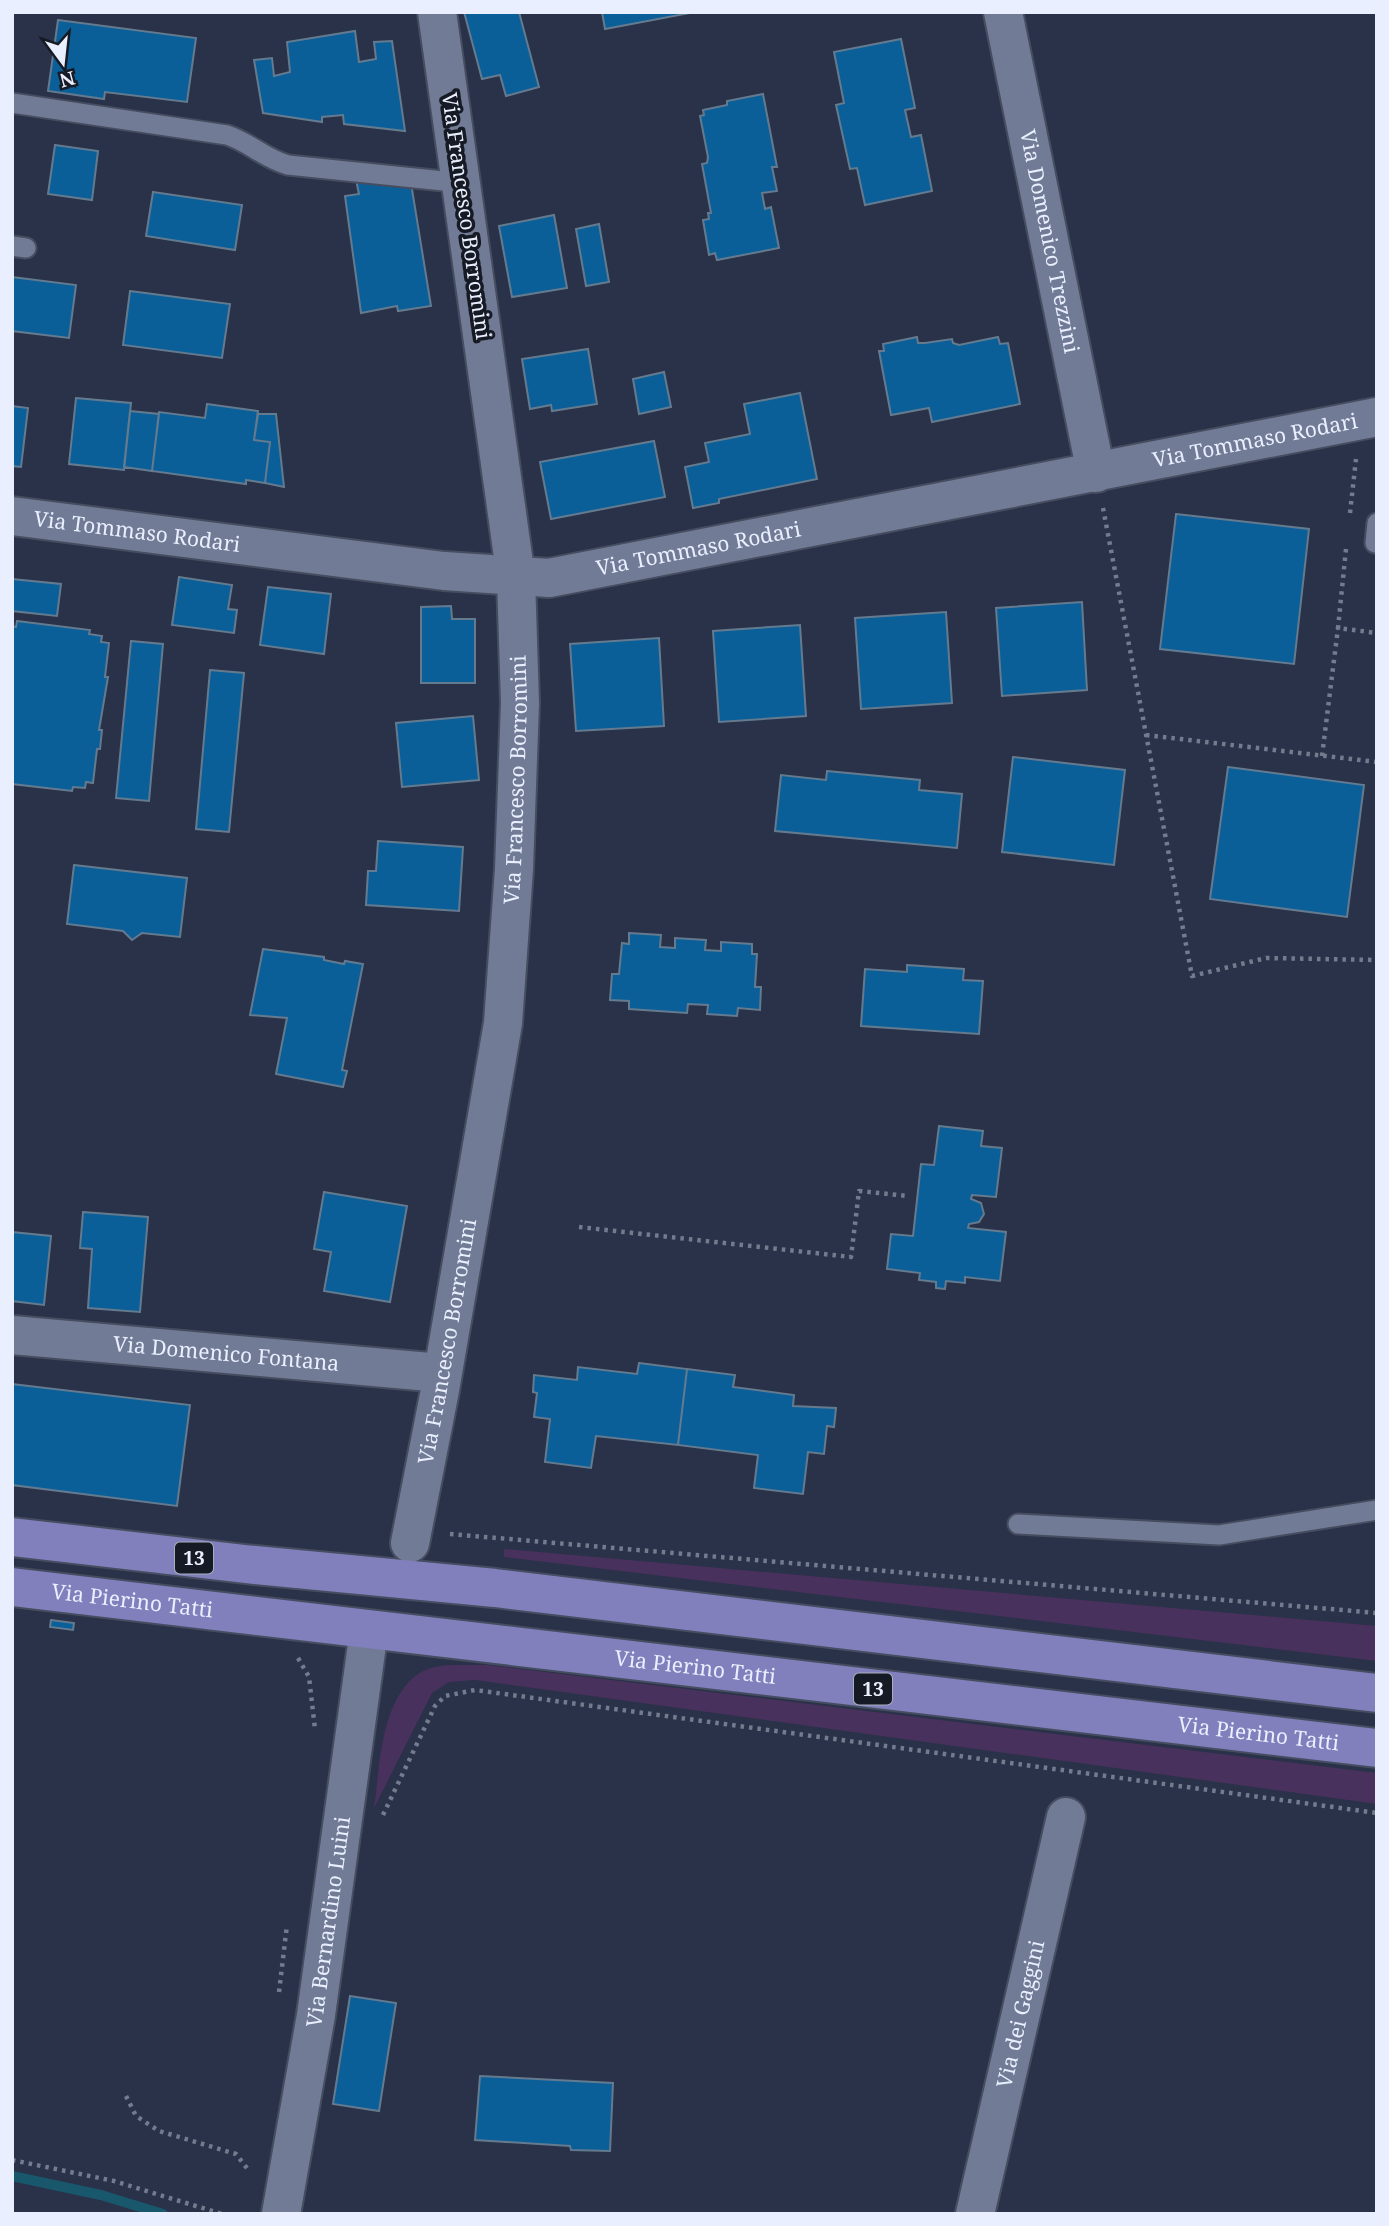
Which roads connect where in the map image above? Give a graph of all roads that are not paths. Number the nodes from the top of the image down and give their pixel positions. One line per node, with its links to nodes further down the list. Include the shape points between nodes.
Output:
1 (437, 12): 4 (street, Via Francesco Borromini)
2 (1003, 12): 6 (street, Via Domenico Trezzini)
3 (12, 103): 4 (lane, via 227,135 288,165)
4 (463, 183): 8 (street, Via Francesco Borromini)
5 (1377, 417): 6 (street, Via Tommaso Rodari)
6 (1096, 472): 8 (street, Via Tommaso Rodari, via 549,578)
7 (12, 516): 8 (street, Via Tommaso Rodari)
8 (516, 578): 10 (street, Via Francesco Borromini, via 519,788 503,1023)
9 (12, 1335): 10 (street, Via Domenico Fontana)
10 (441, 1373): 14 (street, Via Francesco Borromini)
11 (1377, 1510): 12 (lane, via 1219,1535)
12 (1018, 1524)
13 (12, 1537): 15 (main road, 13)
14 (410, 1543)
15 (376, 1576): 17 (main road); 18 (main road, 13)
16 (12, 1587): 17 (main road, Via Pierino Tatti / 13)
17 (369, 1630): 19 (main road, Via Pierino Tatti / 13); 21 (street, Via Bernardino Luini, via 316,2015)
18 (1377, 1693)
19 (1377, 1748)
20 (1066, 1816): 22 (street, Via dei Gaggini)
21 (281, 2213)
22 (975, 2214)

